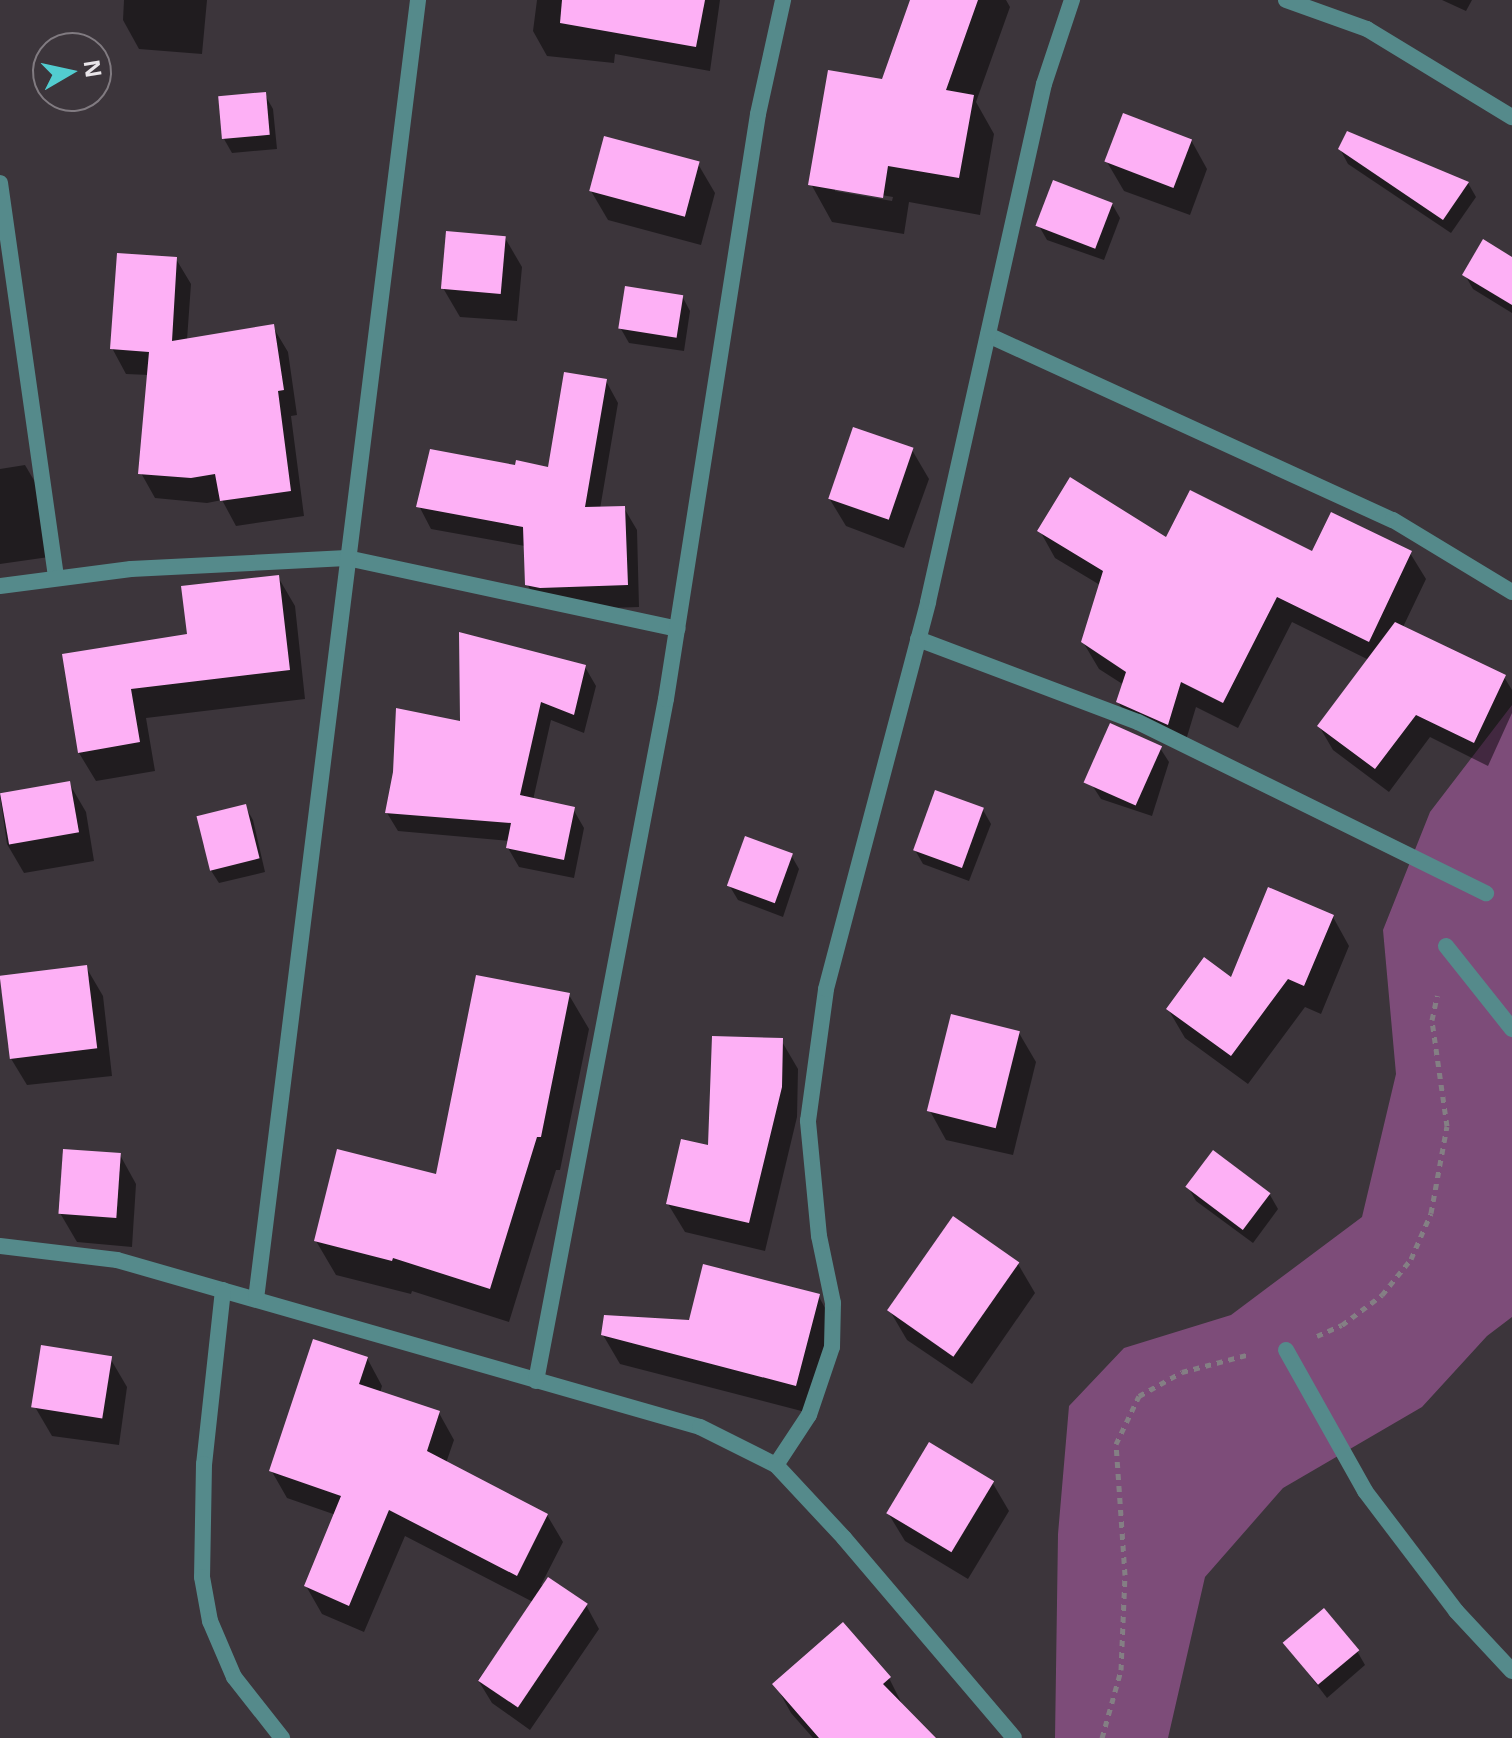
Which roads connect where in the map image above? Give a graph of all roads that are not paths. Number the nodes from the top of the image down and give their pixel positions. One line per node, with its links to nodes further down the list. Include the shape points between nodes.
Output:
1 (418, 0): 8 (street)
2 (783, 0): 12 (street, via 758,114)
3 (1072, 0): 7 (street, via 1044,84)
4 (1286, 0): 5 (street, via 1367,29)
5 (1512, 117)
6 (0, 183): 9 (street)
7 (988, 335): 11 (street, via 1393,520); 13 (street)
8 (347, 558): 9 (street); 12 (street); 19 (street)
9 (56, 578): 10 (street)
10 (0, 586)
11 (1512, 592)
12 (677, 629): 21 (street)
13 (918, 639): 14 (street, via 1138,722); 22 (street, via 826,989 808,1121 819,1236 833,1303 832,1347 809,1415)
14 (1486, 893)
15 (1446, 946): 16 (street)
16 (1512, 1029)
17 (0, 1246): 18 (street, via 117,1260)
18 (223, 1290): 19 (street); 24 (street, via 205,1450 202,1577 210,1621 234,1677)
19 (256, 1299): 21 (street)
20 (1286, 1350): 23 (street, via 1365,1491 1456,1611)
21 (536, 1381): 22 (street, via 700,1427)
22 (776, 1465): 25 (street)
23 (1512, 1671)
24 (282, 1738)
25 (1014, 1738)

